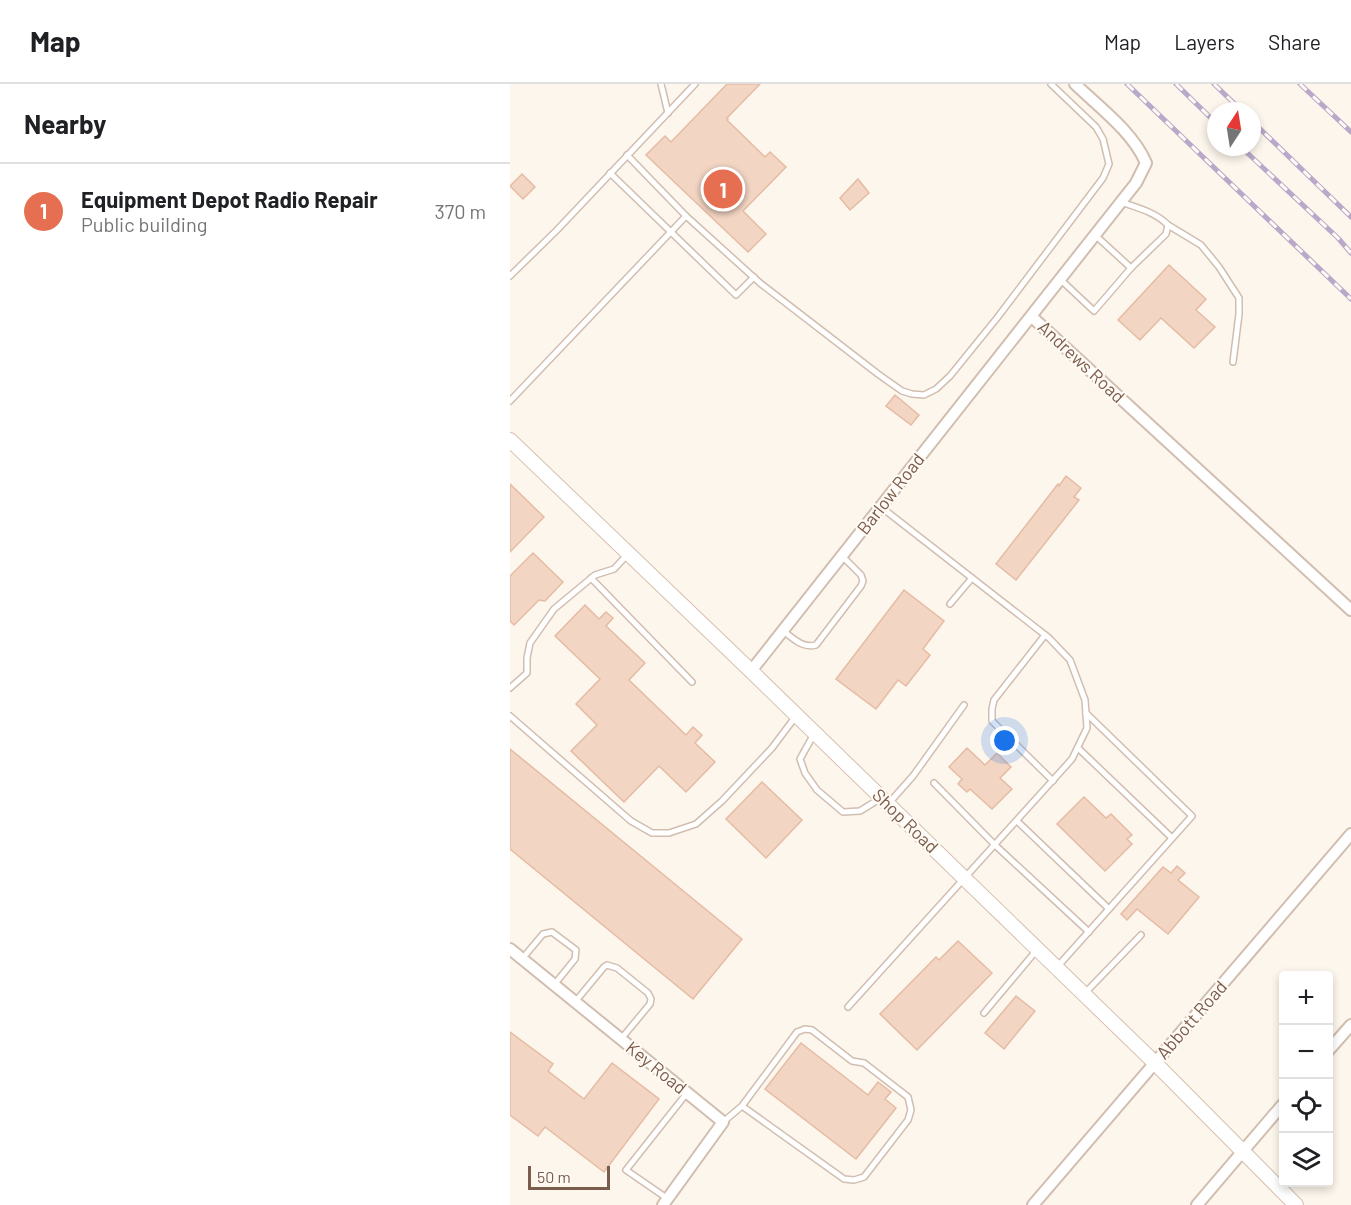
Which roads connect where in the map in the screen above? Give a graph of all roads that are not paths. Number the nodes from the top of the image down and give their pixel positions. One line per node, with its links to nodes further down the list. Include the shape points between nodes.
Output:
1 (661, 84): 5 (lane)
2 (695, 84): 5 (lane)
3 (1051, 84): 15 (lane, via 1096,127 1109,164 1103,178 997,318 936,389 924,395 902,391)
4 (1075, 84): 8 (street, Andrews Road, via 1132,138 1142,153 1146,164)
5 (668, 113): 6 (lane)
6 (627, 155): 7 (lane); 9 (lane)
7 (610, 173): 11 (lane); 14 (lane)
8 (1121, 202): 10 (lane, via 1146,210); 12 (street, Andrews Road)
9 (686, 216): 11 (lane); 15 (lane)
10 (1168, 225): 13 (lane, via 1166,234); 18 (lane, via 1201,245 1239,298)
11 (671, 232): 15 (lane, via 736,295); 19 (lane)
12 (1095, 235): 13 (lane); 16 (street, Andrews Road)
13 (1131, 268): 16 (lane, via 1094,311)
14 (510, 276)
15 (754, 277)
16 (1060, 280): 17 (street, Andrews Road)
17 (1032, 317): 21 (street, Barlow Road); 27 (street, Andrews Road)
18 (1233, 362)
19 (510, 401)
20 (510, 440): 22 (street, Shop Road)
21 (880, 507): 23 (street, Barlow Road); 25 (lane)
22 (628, 553): 24 (lane, via 614,570); 30 (street, Shop Road)
23 (842, 556): 28 (street, Barlow Road); 28 (lane, via 863,581 816,645 805,646)
24 (591, 578): 31 (lane); 32 (lane, via 554,609 530,643 526,673)
25 (972, 578): 26 (lane); 29 (lane)
26 (950, 604)
27 (1351, 610)
28 (783, 631): 30 (street, Barlow Road)
29 (1045, 634): 34 (lane, via 1070,660); 39 (lane, via 994,700 992,721)
30 (751, 671): 35 (street, Shop Road)
31 (692, 682)
32 (510, 688)
33 (964, 705): 41 (lane, via 913,776)
34 (1086, 713): 38 (lane, via 1087,728); 44 (lane, via 1192,816)
35 (797, 715): 36 (lane, via 722,801 696,824 661,833 652,833 631,821); 37 (street, Shop Road)
36 (510, 716)
37 (814, 732): 41 (street, Shop Road); 41 (lane, via 800,759 816,790 843,812 860,811)
38 (1077, 748): 39 (lane); 44 (lane)
39 (1053, 781): 42 (lane)
40 (934, 783): 45 (lane)
41 (884, 801): 46 (street, Shop Road)
42 (1017, 821): 45 (lane); 47 (lane)
43 (1351, 834): 62 (street, Abbott Road)
44 (1172, 838): 47 (lane)
45 (996, 845): 46 (lane); 48 (lane)
46 (964, 879): 51 (street, Shop Road); 57 (lane)
47 (1109, 909): 48 (lane)
48 (1089, 932): 53 (lane)
49 (1141, 935): 55 (lane)
50 (510, 949): 52 (street, Key Road)
51 (1038, 950): 53 (street, Shop Road); 58 (lane)
52 (522, 959): 54 (street, Key Road); 54 (lane, via 543,934 552,932 576,950 575,960)
53 (1057, 968): 55 (street, Shop Road)
54 (554, 984): 56 (street, Key Road)
55 (1084, 995): 62 (street, Shop Road)
56 (575, 1002): 60 (street, Key Road); 60 (lane, via 604,967 617,968 651,999)
57 (848, 1007)
58 (984, 1013)
59 (1351, 1025): 61 (street)
60 (621, 1039): 63 (street, Key Road)
61 (1333, 1046)
62 (1155, 1063): 67 (street, Shop Road); 69 (street, Abbott Road)
63 (687, 1092): 66 (street, Key Road); 68 (lane, via 626,1170)
64 (742, 1106): 64 (lane, via 797,1032 805,1029 812,1030 852,1061 864,1063 908,1097 911,1110 908,1120 864,1178 854,1180 844,1179); 66 (lane)
65 (1279, 1109): 67 (street)
66 (723, 1122): 68 (street)
67 (1242, 1151): 70 (street); 71 (street, Shop Road)
68 (665, 1202)
69 (1033, 1205)
70 (1197, 1205)
71 (1296, 1205)

